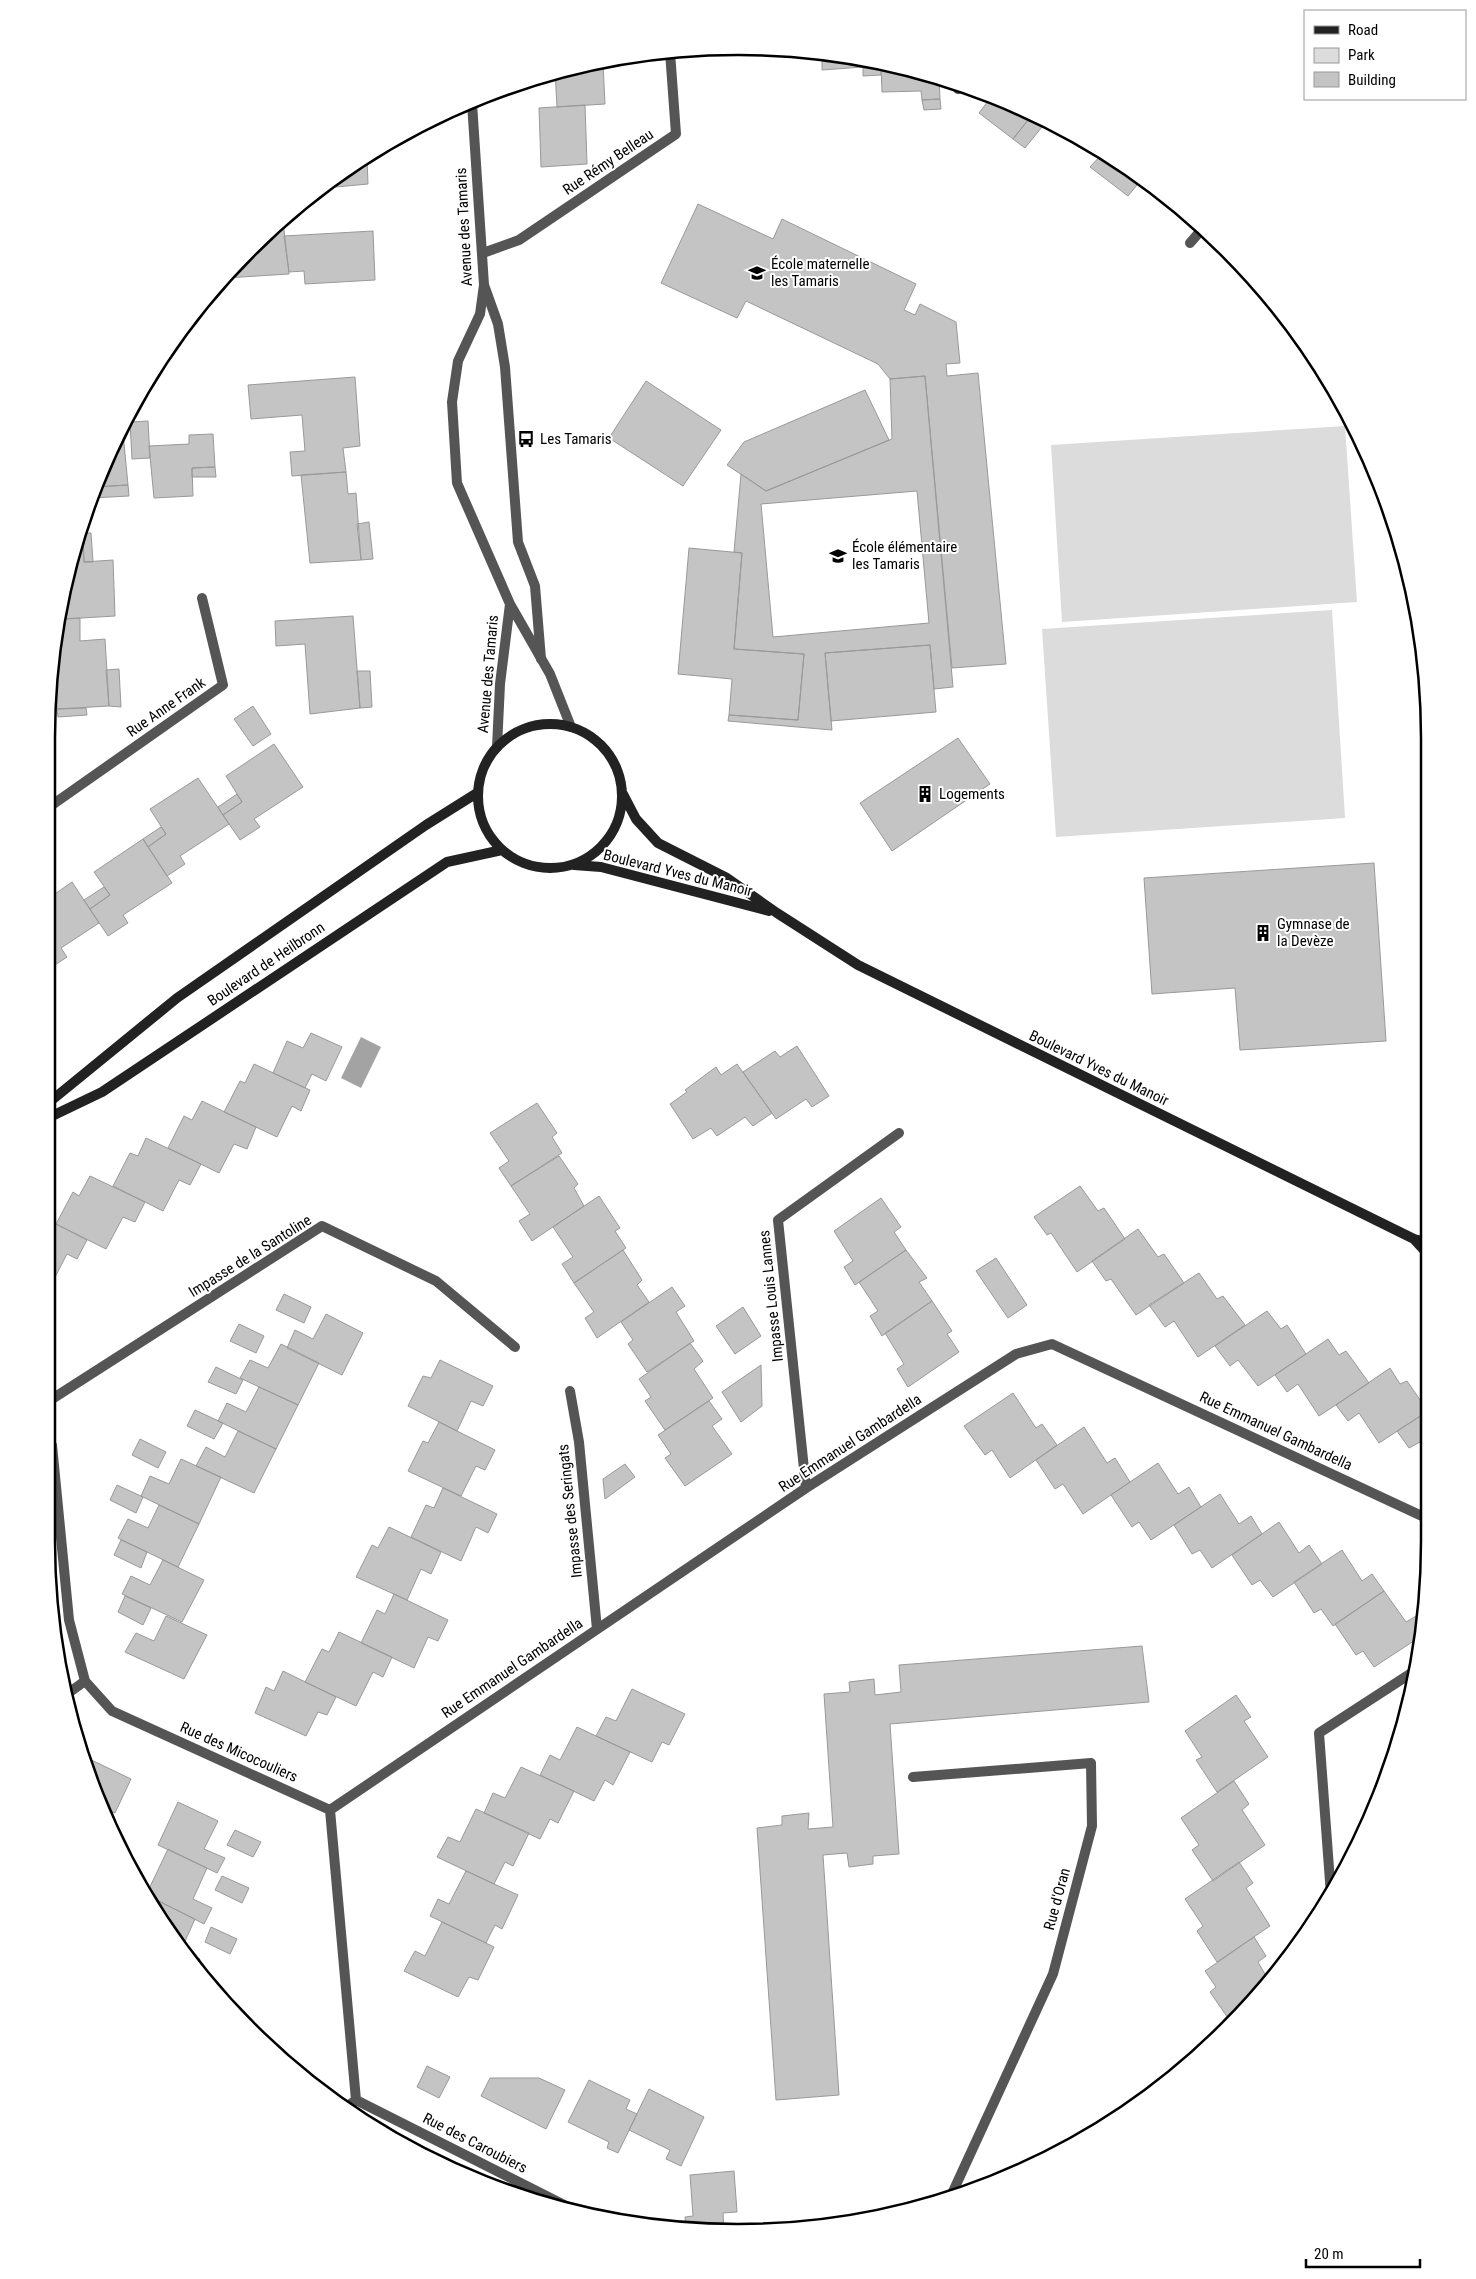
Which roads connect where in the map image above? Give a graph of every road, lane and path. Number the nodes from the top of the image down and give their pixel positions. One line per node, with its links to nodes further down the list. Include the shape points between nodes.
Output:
1 (670, 59): 5 (street, Rue Rémy Belleau, via 676,134 518,240)
2 (472, 109): 5 (street, Avenue des Tamaris)
3 (1198, 234): 4 (street)
4 (1190, 243)
5 (483, 253): 6 (street, Avenue des Tamaris)
6 (484, 285): 8 (street, Avenue des Tamaris, via 480,314 458,361 452,402 457,483); 9 (street, via 498,324 505,367 518,542 535,586)
7 (202, 598): 14 (street, Rue Anne Frank, via 223,685)
8 (510, 604): 9 (street, Avenue des Tamaris); 11 (street, Avenue des Tamaris, via 500,684)
9 (541, 659): 10 (street, Avenue des Tamaris)
10 (571, 727): 11 (street, via 551,724 531,727 512,735); 13 (street, via 585,733 607,752 616,765)
11 (497, 747): 12 (street, via 483,768)
12 (477, 793): 15 (street, via 483,825); 18 (street, Boulevard de Heilbronn, via 177,998)
13 (623, 794): 16 (street, via 617,824 609,838 592,854); 17 (street, Boulevard Yves du Manoir, via 636,819 658,842 727,878)
14 (55, 803)
15 (502, 850): 16 (street, via 535,867); 19 (street, Boulevard de Heilbronn, via 447,862 102,1092)
16 (572, 865): 17 (street, Boulevard Yves du Manoir, via 601,867)
17 (777, 914): 21 (street, Boulevard Yves du Manoir, via 858,965)
18 (55, 1098)
19 (55, 1115)
20 (900, 1133): 28 (street, Impasse Louis Lannes, via 778,1220)
21 (1414, 1239): 22 (street, Boulevard Yves du Manoir); 23 (street, Boulevard Yves du Manoir)
22 (1421, 1241)
23 (1421, 1247)
24 (515, 1347): 26 (street, Impasse de la Santoline, via 436,1281 322,1226)
25 (570, 1391): 30 (street, Impasse des Seringats, via 579,1442)
26 (55, 1397)
27 (55, 1477): 32 (street, Rue des Micocouliers, via 69,1620)
28 (806, 1488): 29 (street, Rue Emmanuel Gambardella, via 1016,1354 1052,1344); 30 (street, Rue Emmanuel Gambardella)
29 (1421, 1516)
30 (597, 1629): 35 (street, Rue Emmanuel Gambardella)
31 (1408, 1675): 36 (street, via 1319,1733)
32 (85, 1681): 33 (street); 35 (street, Rue des Micocouliers, via 112,1711)
33 (72, 1691)
34 (913, 1777): 39 (street, Rue d'Oran, via 1091,1763 1092,1826 1053,1974)
35 (330, 1810): 37 (street)
36 (1330, 1881)
37 (356, 2100): 38 (street); 40 (street, Rue des Caroubiers)
38 (351, 2104)
39 (954, 2189)
40 (549, 2197)

